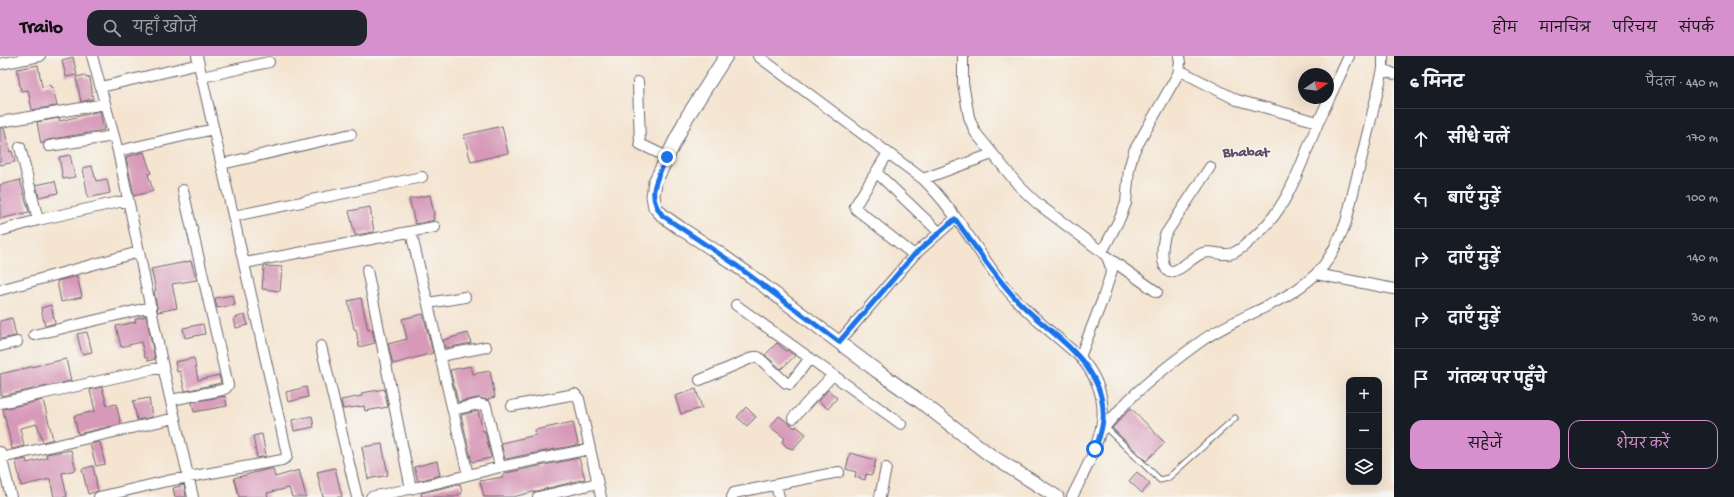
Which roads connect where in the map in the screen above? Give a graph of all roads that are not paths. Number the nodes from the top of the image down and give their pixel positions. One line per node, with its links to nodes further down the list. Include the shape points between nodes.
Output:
1 (40, 56): 11 (street)
2 (92, 56): 17 (street)
3 (726, 56): 29 (street, via 687,117)
4 (758, 56): 27 (street)
5 (963, 56): 28 (street, via 963,83 969,117 975,132)
6 (1179, 56): 12 (street)
7 (1349, 56): 20 (street)
8 (1383, 56): 13 (street)
9 (198, 60): 15 (street); 17 (street)
10 (269, 62): 15 (street)
11 (0, 64)
12 (1179, 70): 20 (street, via 1237,100); 45 (street, via 1139,139 1132,156 1126,203)
13 (1383, 70): 14 (street); 49 (street, via 1346,222 1330,256)
14 (1394, 74)
15 (202, 77): 21 (street)
16 (638, 82): 29 (street, via 640,144)
17 (101, 88): 18 (street)
18 (105, 104): 19 (street); 23 (street)
19 (0, 122)
20 (1318, 122): 31 (street, via 1293,187 1279,211 1262,231 1235,252 1202,253 1169,272 1164,265 1165,235)
21 (214, 129): 26 (street); 30 (street)
22 (351, 134): 30 (street)
23 (114, 136): 24 (street); 26 (street)
24 (49, 146)
25 (20, 147): 39 (street)
26 (118, 151): 36 (street)
27 (888, 153): 32 (street); 34 (street)
28 (992, 154): 34 (street); 45 (street, via 1038,204)
29 (667, 157): 59 (street, via 655,182 653,196 656,207 663,216 733,263)
30 (222, 164): 37 (street)
31 (1210, 167)
32 (876, 172): 43 (street); 46 (street, via 855,203 856,209)
33 (422, 177): 37 (street)
34 (923, 179): 38 (street)
35 (183, 190): 69 (street, via 228,385 222,390)
36 (128, 200): 39 (street); 44 (street)
37 (234, 216): 47 (street)
38 (955, 219): 43 (street); 64 (street, via 1017,300)
39 (38, 220): 41 (street)
40 (435, 227): 42 (street)
41 (0, 231)
42 (411, 232): 47 (street); 54 (street)
43 (939, 232): 46 (street)
44 (140, 252): 51 (street); 56 (street)
45 (1105, 254): 52 (street); 64 (street, via 1112,270)
46 (914, 255): 59 (street)
47 (245, 263): 84 (street, via 287,457)
48 (366, 270): 87 (street)
49 (1316, 274): 50 (street); 77 (street, via 1287,295 1200,342 1134,395)
50 (1394, 288)
51 (0, 290)
52 (1157, 292)
53 (465, 297): 54 (street)
54 (428, 303): 63 (street)
55 (736, 305): 65 (street)
56 (151, 307): 57 (street); 66 (street)
57 (34, 335)
58 (17, 342): 60 (street)
59 (839, 342): 98 (street, via 990,455)
60 (0, 346)
61 (322, 346): 91 (street)
62 (486, 347): 63 (street)
63 (440, 356): 72 (street)
64 (1080, 357): 77 (street, via 1097,385 1102,403)
65 (810, 358): 67 (street); 68 (street, via 790,384 758,357)
66 (163, 367): 69 (street); 70 (street)
67 (833, 375): 74 (street); 76 (street)
68 (700, 380)
69 (171, 400): 73 (street)
70 (0, 403)
71 (512, 406): 78 (street, via 575,394 579,399)
72 (453, 410): 80 (street, via 479,404 486,406); 83 (street)
73 (175, 418): 79 (street); 84 (street)
74 (793, 418)
75 (1234, 418): 77 (lane, via 1164,480 1160,480)
76 (901, 424)
77 (1103, 429): 99 (street)
78 (590, 449): 80 (street); 85 (street)
79 (1, 455): 88 (street)
80 (500, 467): 83 (street)
81 (886, 468): 97 (street)
82 (839, 472): 86 (street)
83 (468, 475): 87 (street)
84 (189, 477): 89 (street); 90 (street)
85 (598, 483): 93 (street); 94 (street)
86 (776, 485): 95 (street, via 734,493); 96 (street)
87 (411, 489): 92 (street)
88 (10, 497)
89 (99, 497)
90 (193, 497)
91 (357, 497)
92 (371, 497)
93 (538, 497)
94 (601, 497)
95 (732, 497)
96 (779, 497)
97 (880, 497)
98 (1057, 497)
99 (1072, 497)

